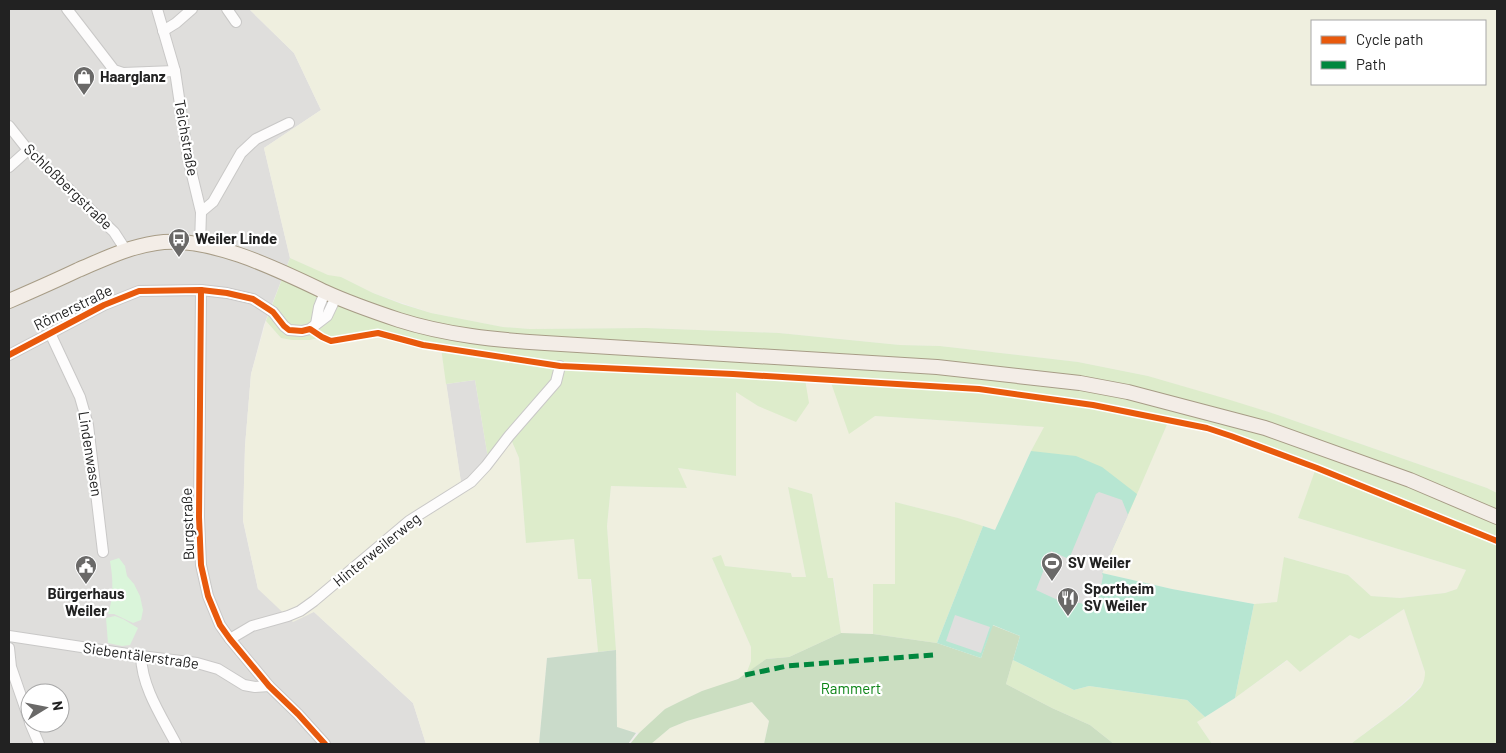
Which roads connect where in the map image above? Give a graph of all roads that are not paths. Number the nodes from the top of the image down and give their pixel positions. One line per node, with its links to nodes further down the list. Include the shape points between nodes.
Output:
1 (67, 9): 7 (street, via 114,70 123,73)
2 (157, 9): 6 (street, Teichstraße)
3 (192, 9): 6 (street)
4 (227, 9): 5 (street)
5 (236, 22)
6 (163, 31): 7 (street, Teichstraße)
7 (175, 71): 12 (street, Teichstraße, via 188,158)
8 (289, 123): 12 (street, via 256,139 241,154 213,202)
9 (9, 126): 10 (street, Schloßbergstraße)
10 (28, 150): 11 (street); 14 (street, Schloßbergstraße, via 114,232)
11 (9, 167)
12 (201, 212): 13 (street, Teichstraße)
13 (200, 245): 14 (main road, via 158,243); 16 (main road, via 254,260)
14 (125, 250): 17 (main road)
15 (201, 290): 16 (street, Römerstraße, via 253,299 273,312 289,330 302,331 316,324 319,306); 18 (street, Römerstraße, via 139,291); 24 (street, Burgstraße, via 198,517 201,565 208,596 220,625)
16 (331, 295): 21 (main road, via 401,321 500,340 937,367 1080,383 1128,392 1265,428 1410,480)
17 (9, 301)
18 (50, 333): 19 (street, Römerstraße); 22 (street, Lindenwasen, via 80,397 88,425)
19 (9, 354)
20 (560, 366): 24 (street, Hinterweilerweg, via 556,382 471,482 409,521 307,606 288,616 252,626)
21 (1497, 517)
22 (104, 552)
23 (9, 636): 26 (street, Siebentälerstraße)
24 (230, 639): 27 (street, Burgstraße)
25 (9, 648): 28 (street, via 11,667)
26 (141, 656): 27 (street, Siebentälerstraße, via 197,663 218,669 244,685); 29 (street, via 146,685)
27 (269, 686): 30 (street, Burgstraße)
28 (20, 693)
29 (176, 744)
30 (324, 744)

